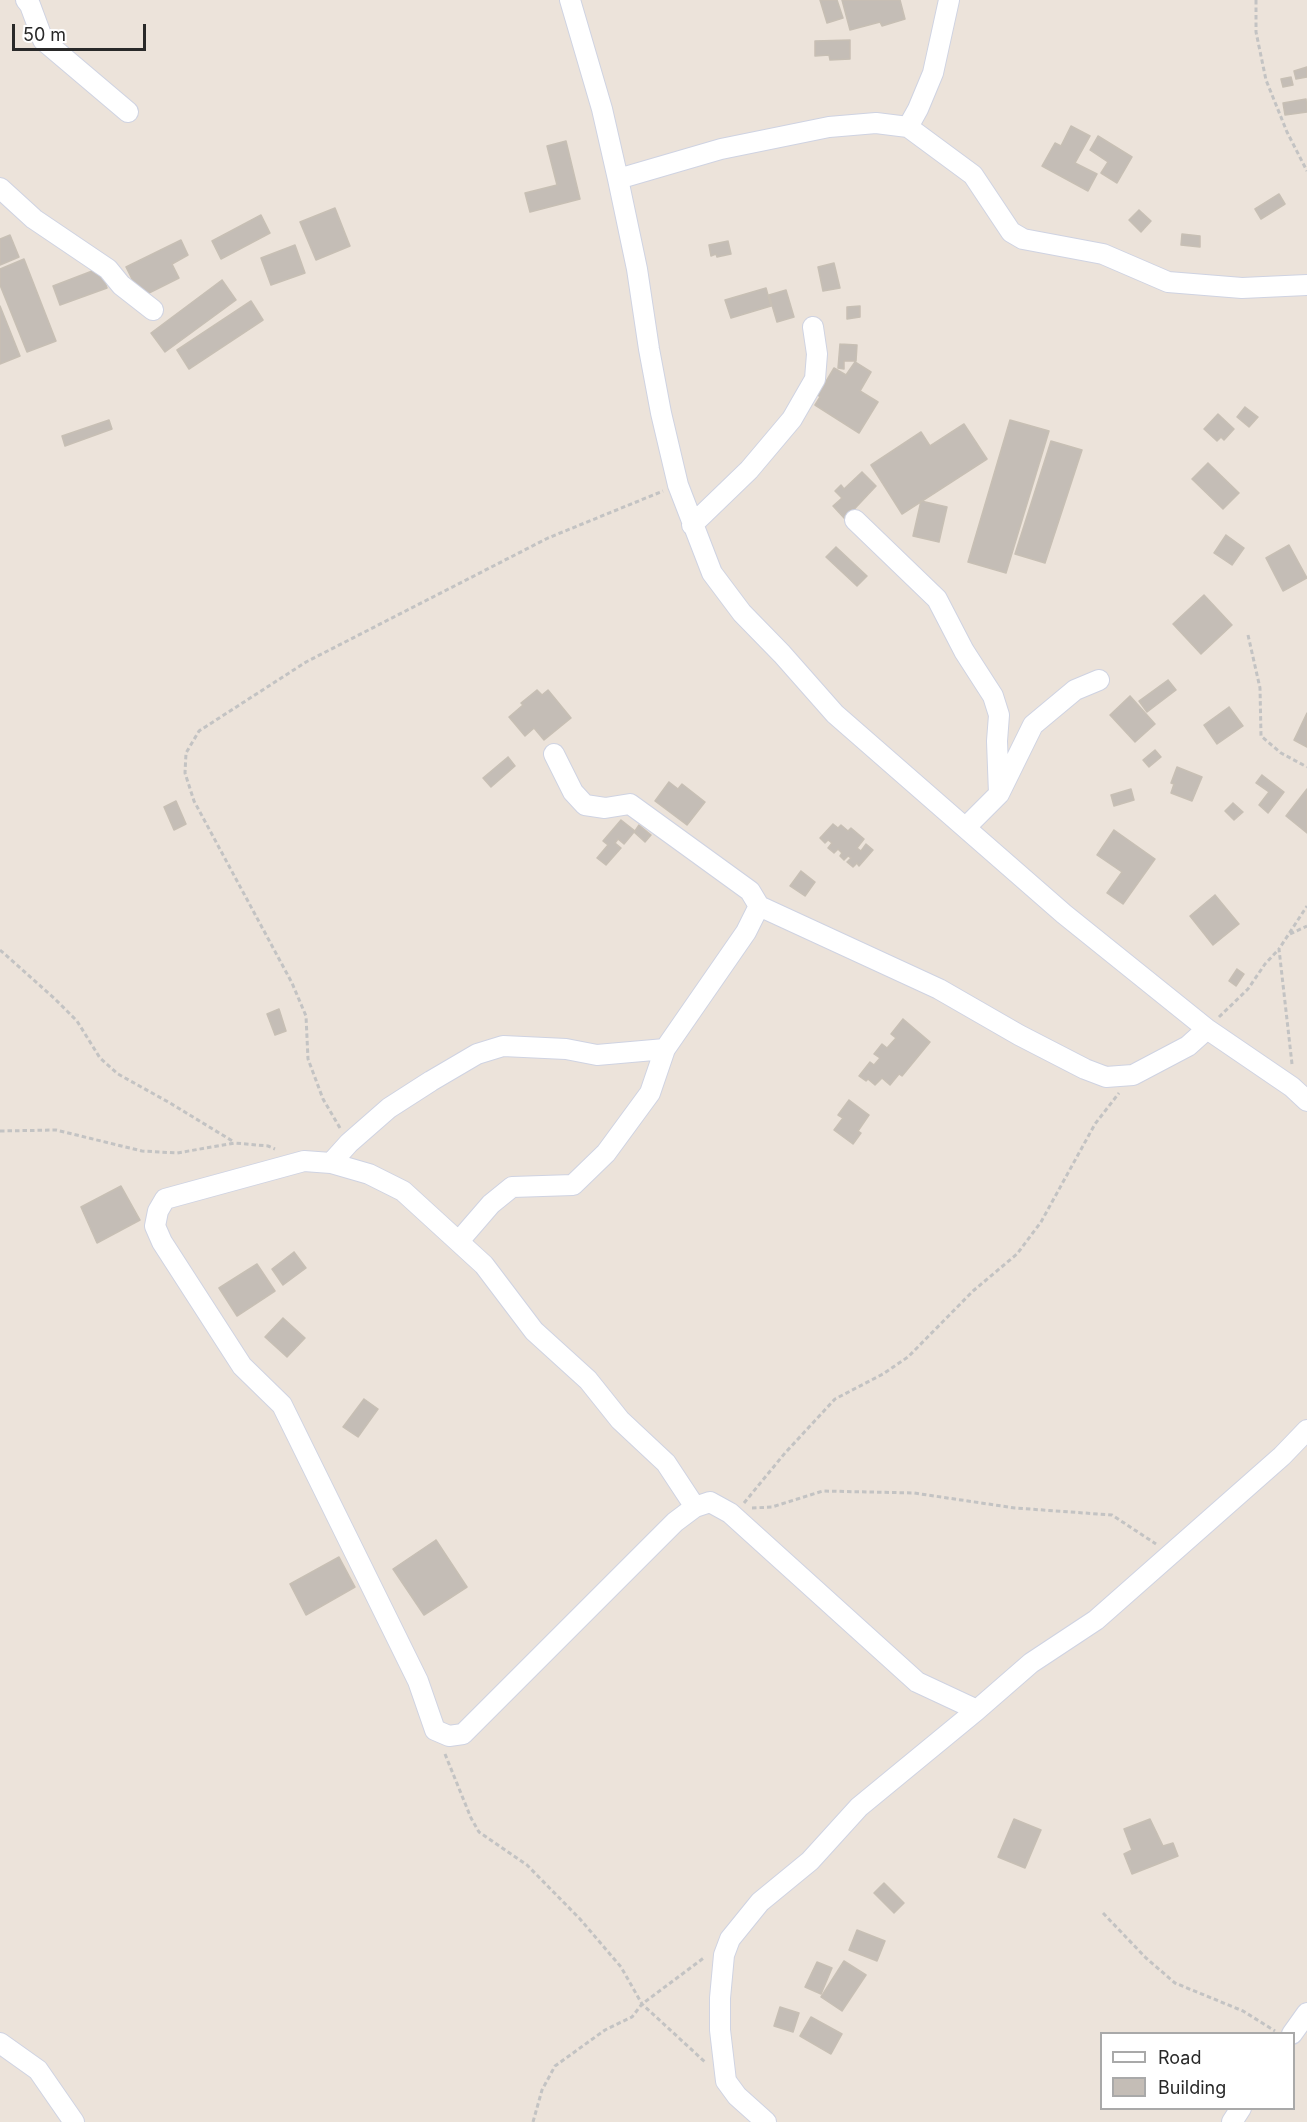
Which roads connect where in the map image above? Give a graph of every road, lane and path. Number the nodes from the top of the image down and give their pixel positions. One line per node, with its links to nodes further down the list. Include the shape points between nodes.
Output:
1 (26, 0): 5 (street, via 43,40)
2 (570, 0): 8 (street)
3 (949, 0): 6 (street, via 933,73)
4 (1256, 0): 7 (path, via 1256,32 1266,80)
5 (128, 112)
6 (908, 127): 8 (street, via 876,123 829,127 721,149); 10 (street, via 973,175 1011,232 1023,240 1103,254 1168,282 1242,288)
7 (1307, 171)
8 (618, 179): 13 (street)
9 (0, 188): 11 (street, via 34,219 108,269 121,285)
10 (1307, 285)
11 (153, 310)
12 (813, 327): 15 (street, via 815,379 792,418 749,470)
13 (678, 485): 15 (street); 35 (path, via 548,538 306,662 199,731 186,753 185,773 194,801 292,983 306,1016 308,1059 323,1099)
14 (855, 520): 20 (street, via 937,599 993,696 999,715)
15 (692, 525): 21 (street, via 712,573 742,613 835,714)
16 (1248, 635): 19 (path, via 1260,688 1261,736)
17 (1099, 680): 20 (street, via 1075,690 1033,725)
18 (554, 754): 22 (street, via 573,792 585,805 605,808 630,804 750,891)
19 (1307, 767)
20 (999, 794): 21 (street)
21 (966, 827): 28 (street, via 1064,914)
22 (759, 906): 29 (street, via 746,932); 30 (street, via 939,989 1085,1069 1107,1077)
23 (1307, 906): 25 (path)
24 (1307, 926): 25 (path)
25 (1288, 934): 27 (path)
26 (0, 950): 34 (path, via 77,1021 100,1058 118,1074)
27 (1279, 950): 28 (path, via 1248,989); 31 (path, via 1292,1054)
28 (1207, 1029): 30 (street, via 1188,1046); 31 (street)
29 (665, 1049): 35 (street, via 597,1056 566,1049 503,1046 477,1054 431,1081 389,1108); 38 (street, via 650,1093 606,1153 573,1185 512,1187 491,1204)
30 (1133, 1075): 41 (path, via 1095,1124 1041,1222 1017,1254 973,1291 908,1357 835,1399)
31 (1292, 1087): 32 (street)
32 (1307, 1101)
33 (0, 1131): 34 (path, via 57,1130 142,1151 177,1153)
34 (235, 1143): 36 (path)
35 (349, 1143): 37 (street)
36 (277, 1149)
37 (331, 1163): 38 (street, via 369,1174 403,1191); 44 (street, via 304,1161 165,1199 155,1226 242,1366 282,1405 418,1681)
38 (459, 1241): 40 (street, via 484,1265 534,1331 588,1380 620,1420 666,1463)
39 (1307, 1430): 42 (street)
40 (695, 1507): 41 (street, via 710,1502); 44 (street, via 675,1522 463,1734 449,1736)
41 (735, 1511): 42 (path, via 772,1507 823,1491 914,1493 1015,1508 1112,1515); 43 (street, via 917,1682)
42 (1170, 1554): 43 (street, via 1096,1620 1031,1663)
43 (977, 1710): 46 (street, via 859,1808 810,1861 760,1902)
44 (435, 1730): 47 (path, via 479,1833 527,1865 580,1919 621,1967)
45 (1103, 1913): 49 (path, via 1175,1983 1243,2011)
46 (730, 1939): 47 (path); 52 (street, via 724,1955 720,1998)
47 (642, 2004): 52 (path); 54 (path, via 632,2017 605,2030 555,2066)
48 (1307, 2013): 50 (street)
49 (1276, 2032)
50 (1293, 2032)
51 (0, 2043): 53 (street, via 38,2070)
52 (726, 2081): 55 (street)
53 (74, 2122)
54 (532, 2122)
55 (766, 2122)

